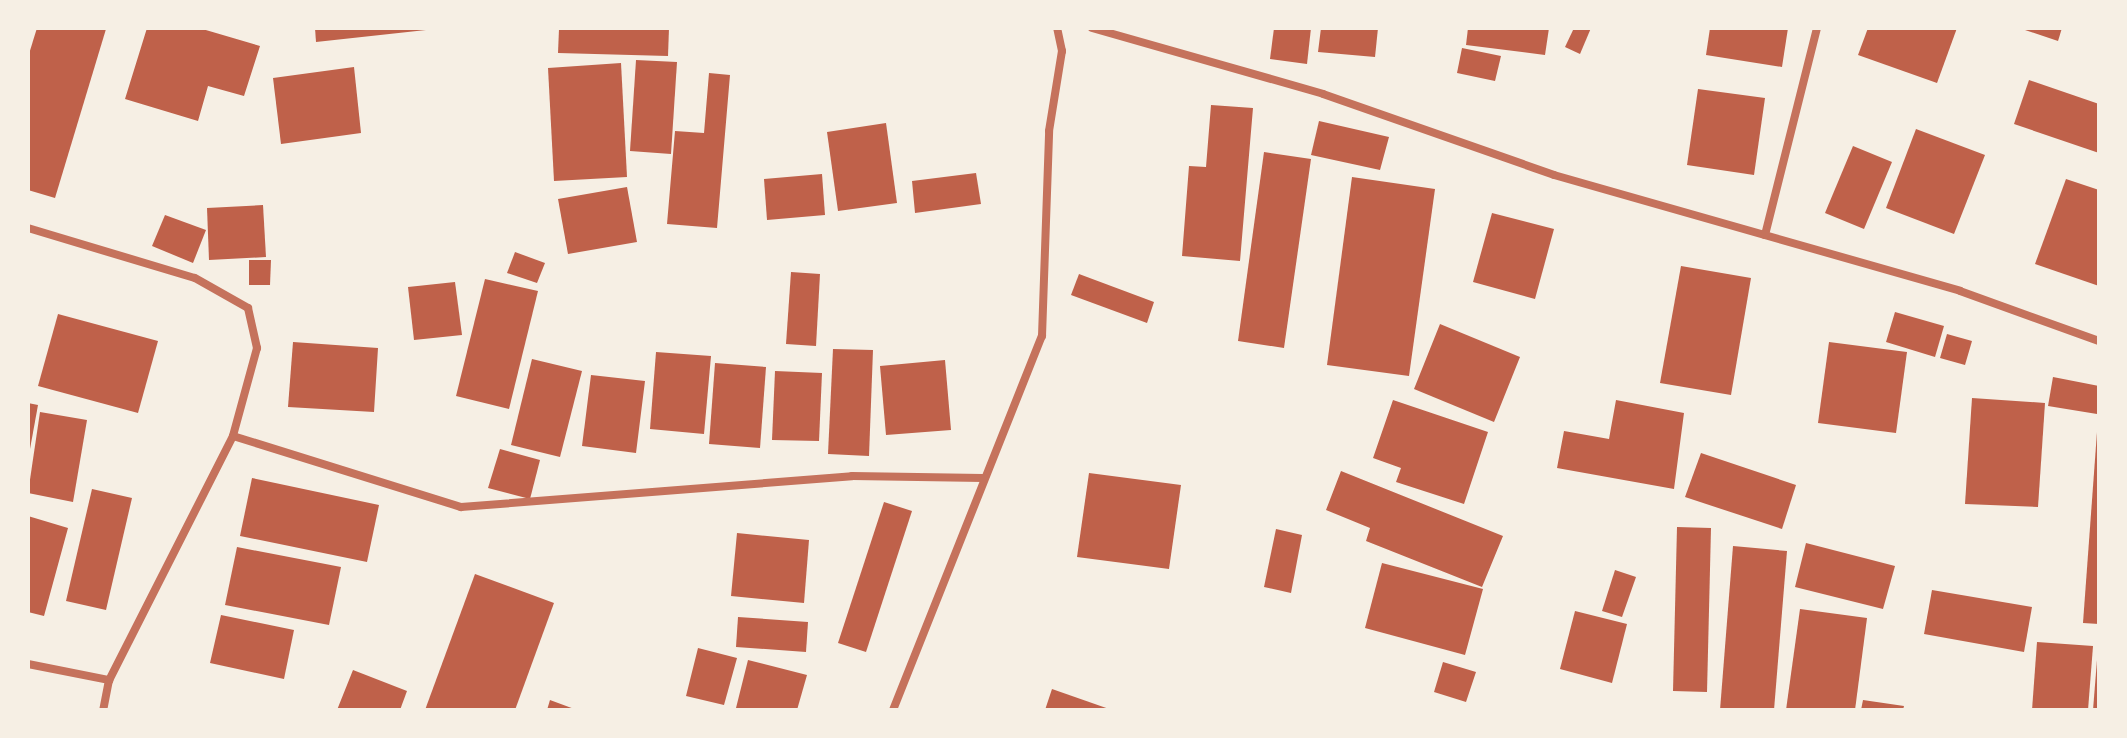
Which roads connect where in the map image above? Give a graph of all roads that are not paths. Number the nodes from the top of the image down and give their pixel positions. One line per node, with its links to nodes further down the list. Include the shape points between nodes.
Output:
1 (1057, 28): 8 (street, via 1062,51 1049,131 1042,336)
2 (1092, 28): 5 (street, via 1323,94 1554,175)
3 (1817, 28): 5 (street)
4 (28, 228): 7 (street, via 195,278 248,308 257,348)
5 (1765, 235): 6 (street, via 1960,291)
6 (2099, 341)
7 (233, 436): 8 (street, via 461,507 852,476); 10 (street)
8 (983, 478): 12 (street)
9 (28, 664): 10 (street)
10 (109, 680): 11 (street)
11 (103, 710)
12 (893, 710)

